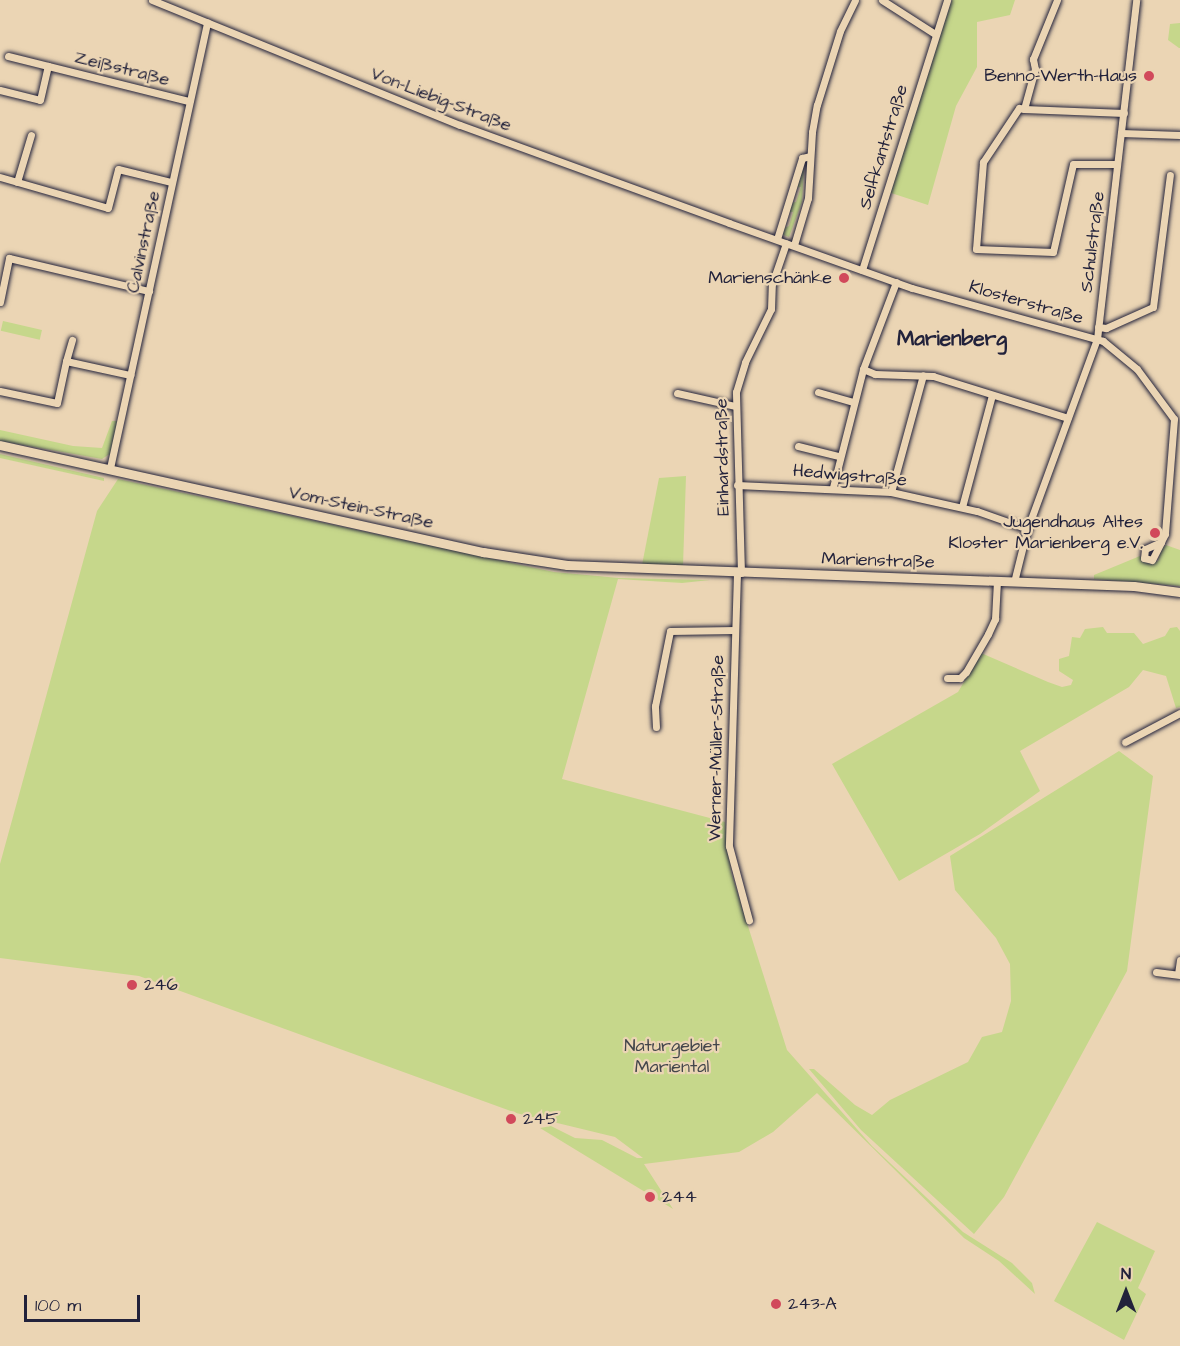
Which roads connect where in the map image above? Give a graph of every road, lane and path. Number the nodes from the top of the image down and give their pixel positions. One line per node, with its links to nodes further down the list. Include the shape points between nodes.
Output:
1 (152, 0): 7 (street, Von-Liebig-Straße)
2 (855, 0): 18 (street, Einhardstraße, via 840,31 817,105)
3 (882, 0): 8 (street)
4 (947, 0): 8 (street, Selfkantstraße)
5 (1057, 0): 13 (street, via 1033,59 1035,69)
6 (1136, 0): 14 (street, Schulstraße)
7 (207, 22): 12 (street, Calvinstraße); 24 (street, Von-Liebig-Straße, via 460,125)
8 (935, 34): 27 (street, Selfkantstraße)
9 (8, 56): 10 (street, Zeißstraße)
10 (48, 66): 11 (street, Zeißstraße, via 40,100); 12 (street, Zeißstraße)
11 (0, 90)
12 (189, 101): 23 (street, Calvinstraße)
13 (1024, 109): 14 (street); 19 (street, via 1019,108 983,162 975,249 1053,252 1073,164)
14 (1124, 114): 15 (street, Schulstraße)
15 (1121, 133): 17 (street); 19 (street, Schulstraße)
16 (31, 135): 22 (street)
17 (1180, 135)
18 (810, 156): 25 (street, via 802,158); 26 (street, Einhardstraße, via 808,198)
19 (1117, 164): 31 (street, Schulstraße)
20 (1170, 175): 31 (street, via 1153,307 1106,328)
21 (0, 177): 22 (street)
22 (17, 182): 23 (street, via 108,208 118,169)
23 (171, 182): 29 (street, Calvinstraße)
24 (722, 221): 25 (street, Klosterstraße)
25 (777, 239): 26 (street, Klosterstraße)
26 (790, 244): 27 (street, Klosterstraße); 43 (street, Einhardstraße, via 772,284 774,300 739,377)
27 (862, 270): 28 (street, Klosterstraße)
28 (896, 282): 32 (street, Klosterstraße); 35 (street)
29 (149, 291): 30 (street, via 9,258); 36 (street, Calvinstraße)
30 (0, 302)
31 (1098, 327): 32 (street, Schulstraße)
32 (1097, 339): 44 (street, Schulstraße); 54 (street, Klosterstraße, via 1137,369 1174,419)
33 (72, 340): 34 (street)
34 (66, 362): 36 (street); 38 (street, via 57,404)
35 (863, 369): 37 (street, via 880,375); 42 (street)
36 (130, 375): 48 (street, Calvinstraße)
37 (923, 375): 41 (street); 51 (street)
38 (0, 391)
39 (818, 392): 42 (street)
40 (677, 393): 43 (street)
41 (992, 395): 44 (street); 52 (street)
42 (854, 402): 47 (street)
43 (735, 406): 49 (street, Einhardstraße)
44 (1068, 418): 53 (street, Schulstraße)
45 (0, 445): 48 (main road, Vom-Stein-Straße)
46 (798, 446): 47 (street)
47 (838, 456): 50 (street)
48 (110, 468): 55 (main road, Vom-Stein-Straße, via 531,561)
49 (737, 485): 50 (street, Hedwigstraße); 56 (street, Einhardstraße)
50 (832, 487): 51 (street, Hedwigstraße)
51 (891, 492): 52 (street, Hedwigstraße)
52 (962, 507): 53 (street, Hedwigstraße)
53 (1028, 529): 58 (street, Schulstraße)
54 (1161, 542)
55 (719, 573): 56 (main road, Marienstraße)
56 (739, 573): 57 (main road, Marienstraße); 60 (street, Werner-Müller-Straße)
57 (997, 581): 58 (main road, Marienstraße); 61 (street, via 995,618 988,634 966,672 960,678)
58 (1014, 582): 59 (main road, Marienstraße)
59 (1180, 592)
60 (735, 630): 63 (street, via 670,631 655,706); 65 (street, Werner-Müller-Straße, via 729,846)
61 (947, 678)
62 (1180, 713): 64 (street)
63 (656, 727)
64 (1125, 742)
65 (749, 920)
66 (1180, 960): 68 (street)
67 (1156, 972): 68 (street)
68 (1179, 975)

